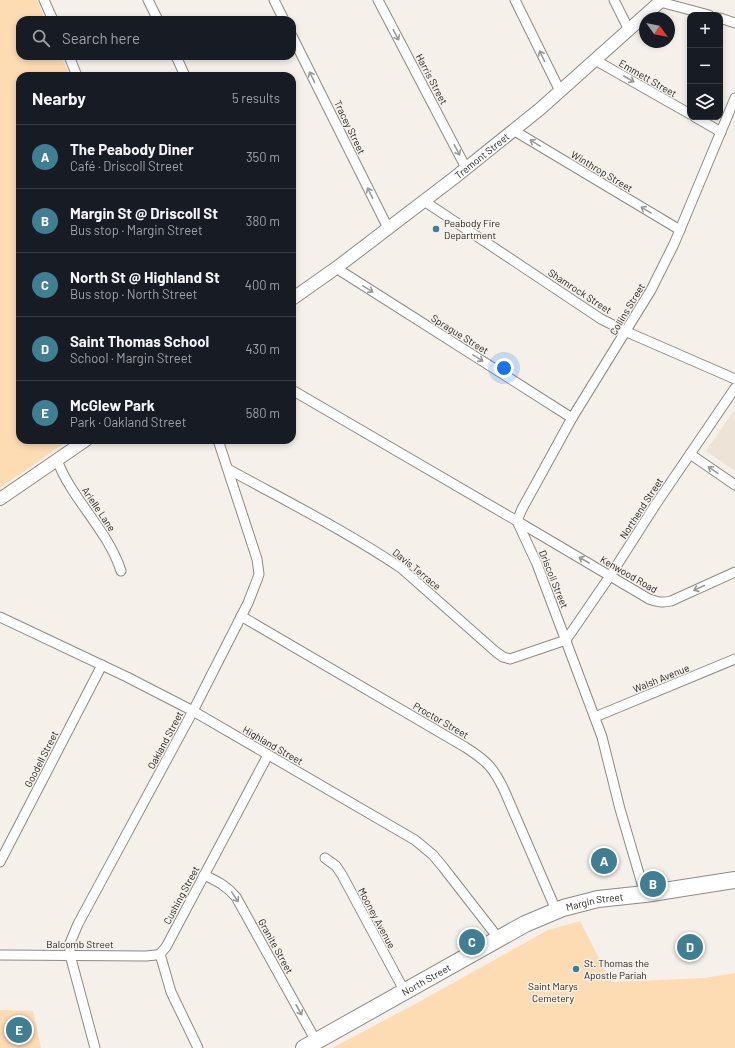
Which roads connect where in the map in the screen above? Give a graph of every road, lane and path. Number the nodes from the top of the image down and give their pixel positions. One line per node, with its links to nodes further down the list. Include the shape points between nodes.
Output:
1 (44, 0): 9 (street)
2 (148, 0): 10 (street)
3 (274, 0): 11 (street)
4 (378, 0): 27 (street, Harris Street, one-way to 27)
5 (515, 0): 21 (street, one-way to 5)
6 (614, 0): 14 (street)
7 (661, 1): 8 (street); 14 (street, Tremont Street)
8 (699, 12)
9 (51, 16)
10 (156, 16)
11 (282, 16)
12 (723, 19): 13 (street)
13 (735, 24)
14 (629, 30): 18 (street, Tremont Street)
15 (296, 44): 29 (street, Tracey Street, one-way to 15)
16 (71, 60): 19 (street)
17 (178, 60): 20 (street)
18 (595, 60): 21 (street, Tremont Street); 23 (street, Emmett Street, one-way to 23)
19 (76, 72)
20 (183, 72)
21 (560, 91): 25 (street, Tremont Street)
22 (735, 98): 26 (street, Collins Street)
23 (687, 112)
24 (700, 120): 26 (street)
25 (513, 130): 27 (street, Tremont Street); 30 (street, Winthrop Street, one-way to 25)
26 (721, 132): 30 (street, Collins Street)
27 (466, 168): 28 (street, Tremont Street)
28 (424, 200): 29 (street, Tremont Street); 33 (street, Shamrock Street, via 586,309)
29 (388, 228): 31 (street, Tremont Street)
30 (680, 230): 33 (street, Collins Street, via 651,290)
31 (336, 268): 32 (street, Tremont Street); 37 (street, Sprague Street, one-way to 37)
32 (296, 296)
33 (626, 332): 34 (street, Shamrock Street); 37 (street, Collins Street)
34 (735, 379)
35 (735, 388): 40 (street, Northend Street)
36 (296, 392): 45 (street)
37 (572, 418): 45 (street, Collins Street)
38 (80, 444): 41 (street)
39 (219, 444): 42 (street, Oakland Street)
40 (690, 454): 43 (street, one-way to 40); 48 (street, Northend Street)
41 (57, 460): 44 (street); 46 (street, Arielle Lane, via 76,496 116,556)
42 (228, 469): 49 (street, Oakland Street, via 257,559 259,574); 51 (street, Davis Terrace, via 390,560 503,657 517,658)
43 (735, 485)
44 (0, 499)
45 (517, 521): 48 (street, Kenwood Road, one-way to 45); 51 (street, Driscoll Street, via 537,564)
46 (121, 571)
47 (735, 572): 48 (street, Kenwood Road, one-way to 48, via 663,603 649,599)
48 (610, 576): 51 (street, Northend Street)
49 (241, 616): 54 (street, Oakland Street); 62 (street, Proctor Street, via 465,747 489,764 505,792)
50 (0, 617): 53 (street, Highland Street)
51 (566, 640): 55 (street, Driscoll Street)
52 (735, 660): 55 (street, Walsh Avenue)
53 (102, 665): 54 (street, Highland Street); 58 (street, Goodell Street)
54 (193, 711): 56 (street, Highland Street); 66 (street, Oakland Street, via 76,929 70,943)
55 (595, 717): 61 (street, Driscoll Street)
56 (268, 755): 59 (street, Cushing Street); 63 (street, Highland Street, via 425,847)
57 (326, 858): 67 (street, Mooney Avenue, via 342,875)
58 (0, 862)
59 (204, 875): 64 (street, Cushing Street); 68 (street, Granite Street, one-way to 68, via 230,889 236,898)
60 (735, 880): 61 (highway, Margin Street)
61 (645, 894): 62 (highway, Margin Street, via 598,899)
62 (553, 912): 63 (highway, North Street)
63 (499, 939): 67 (highway, North Street)
64 (160, 954): 66 (street, Balcomb Street); 70 (street, via 171,992)
65 (0, 955): 66 (street, Balcomb Street)
66 (70, 955): 69 (street, Oakland Street)
67 (404, 992): 68 (highway, North Street)
68 (310, 1044)
69 (94, 1048)
70 (198, 1048)

